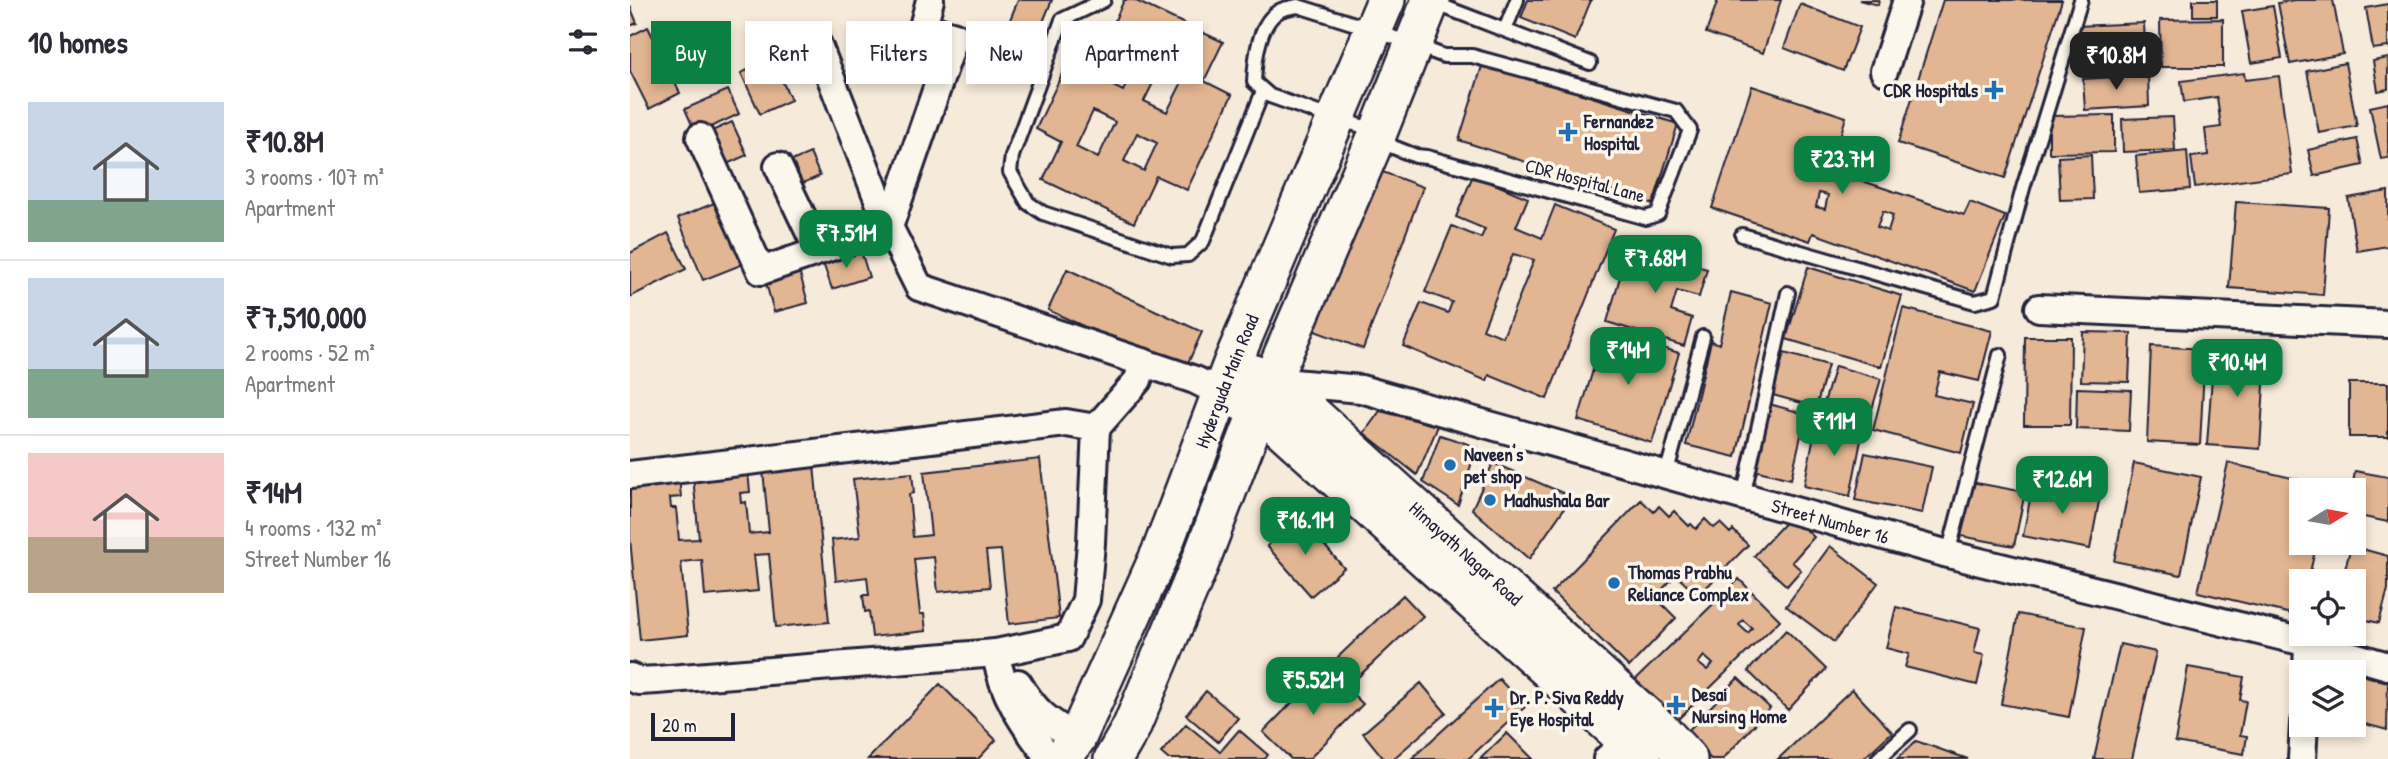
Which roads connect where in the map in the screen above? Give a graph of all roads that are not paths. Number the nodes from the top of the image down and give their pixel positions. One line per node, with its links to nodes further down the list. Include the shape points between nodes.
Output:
1 (930, 0): 19 (street, via 923,27 955,36)
2 (1104, 0): 14 (lane, via 1062,20 1012,156 1010,172 1028,203 1043,212 1172,256 1188,255 1203,241)
3 (1517, 0): 9 (lane)
4 (1907, 0): 12 (street)
5 (2081, 0): 20 (lane, via 1994,297 1975,302)
6 (1431, 1): 9 (lane); 10 (main road, Hyderguda Main Road)
7 (1299, 3): 8 (lane); 14 (lane, via 1280,10 1265,27 1254,82)
8 (1380, 15): 10 (lane); 15 (main road, Hyderguda Main Road)
9 (1504, 30): 11 (lane)
10 (1412, 44): 16 (main road, Hyderguda Main Road); 16 (lane, CDR Hospital Lane, via 1444,56 1472,56 1676,111 1690,130 1658,215 1646,218 1416,156 1393,147)
11 (1590, 63)
12 (1884, 71)
13 (832, 81): 19 (street)
14 (1263, 92): 15 (lane)
15 (1335, 119): 16 (lane); 28 (main road, Hyderguda Main Road)
16 (1377, 130): 29 (main road, Hyderguda Main Road)
17 (700, 137): 21 (street, via 761,271)
18 (778, 166): 21 (street)
19 (889, 227): 21 (street); 27 (street, via 919,287)
20 (1742, 235)
21 (818, 250)
22 (1788, 293): 33 (lane)
23 (2039, 308): 24 (street)
24 (2388, 324)
25 (1703, 337): 32 (lane)
26 (2000, 355): 34 (lane)
27 (1143, 362): 28 (street); 30 (street, via 1138,380)
28 (1216, 379): 29 (main road, Himayath Nagar Road); 42 (main road, Hyderguda Main Road, via 1162,549)
29 (1265, 395): 32 (street, Street Number 16, via 1361,389); 43 (main road, Himayath Nagar Road); 44 (main road, Hyderguda Main Road, via 1188,593 1131,728); 45 (main road, Himayath Nagar Road, via 1307,410)
30 (1096, 428): 31 (street, via 1066,424); 37 (street, via 1086,600 1068,638)
31 (630, 475)
32 (1666, 475): 33 (street, Street Number 16)
33 (1743, 497): 34 (street, Street Number 16)
34 (1948, 554): 35 (street, Street Number 16)
35 (2289, 638)
36 (2318, 646): 38 (street, Street Number 16)
37 (1002, 652): 39 (street, via 657,680); 42 (street)
38 (2388, 666)
39 (630, 677)
40 (1910, 730): 46 (lane)
41 (2303, 737): 47 (street)
42 (1063, 752)
43 (1625, 753)
44 (1112, 759)
45 (1688, 759)
46 (1878, 759)
47 (2302, 759)

